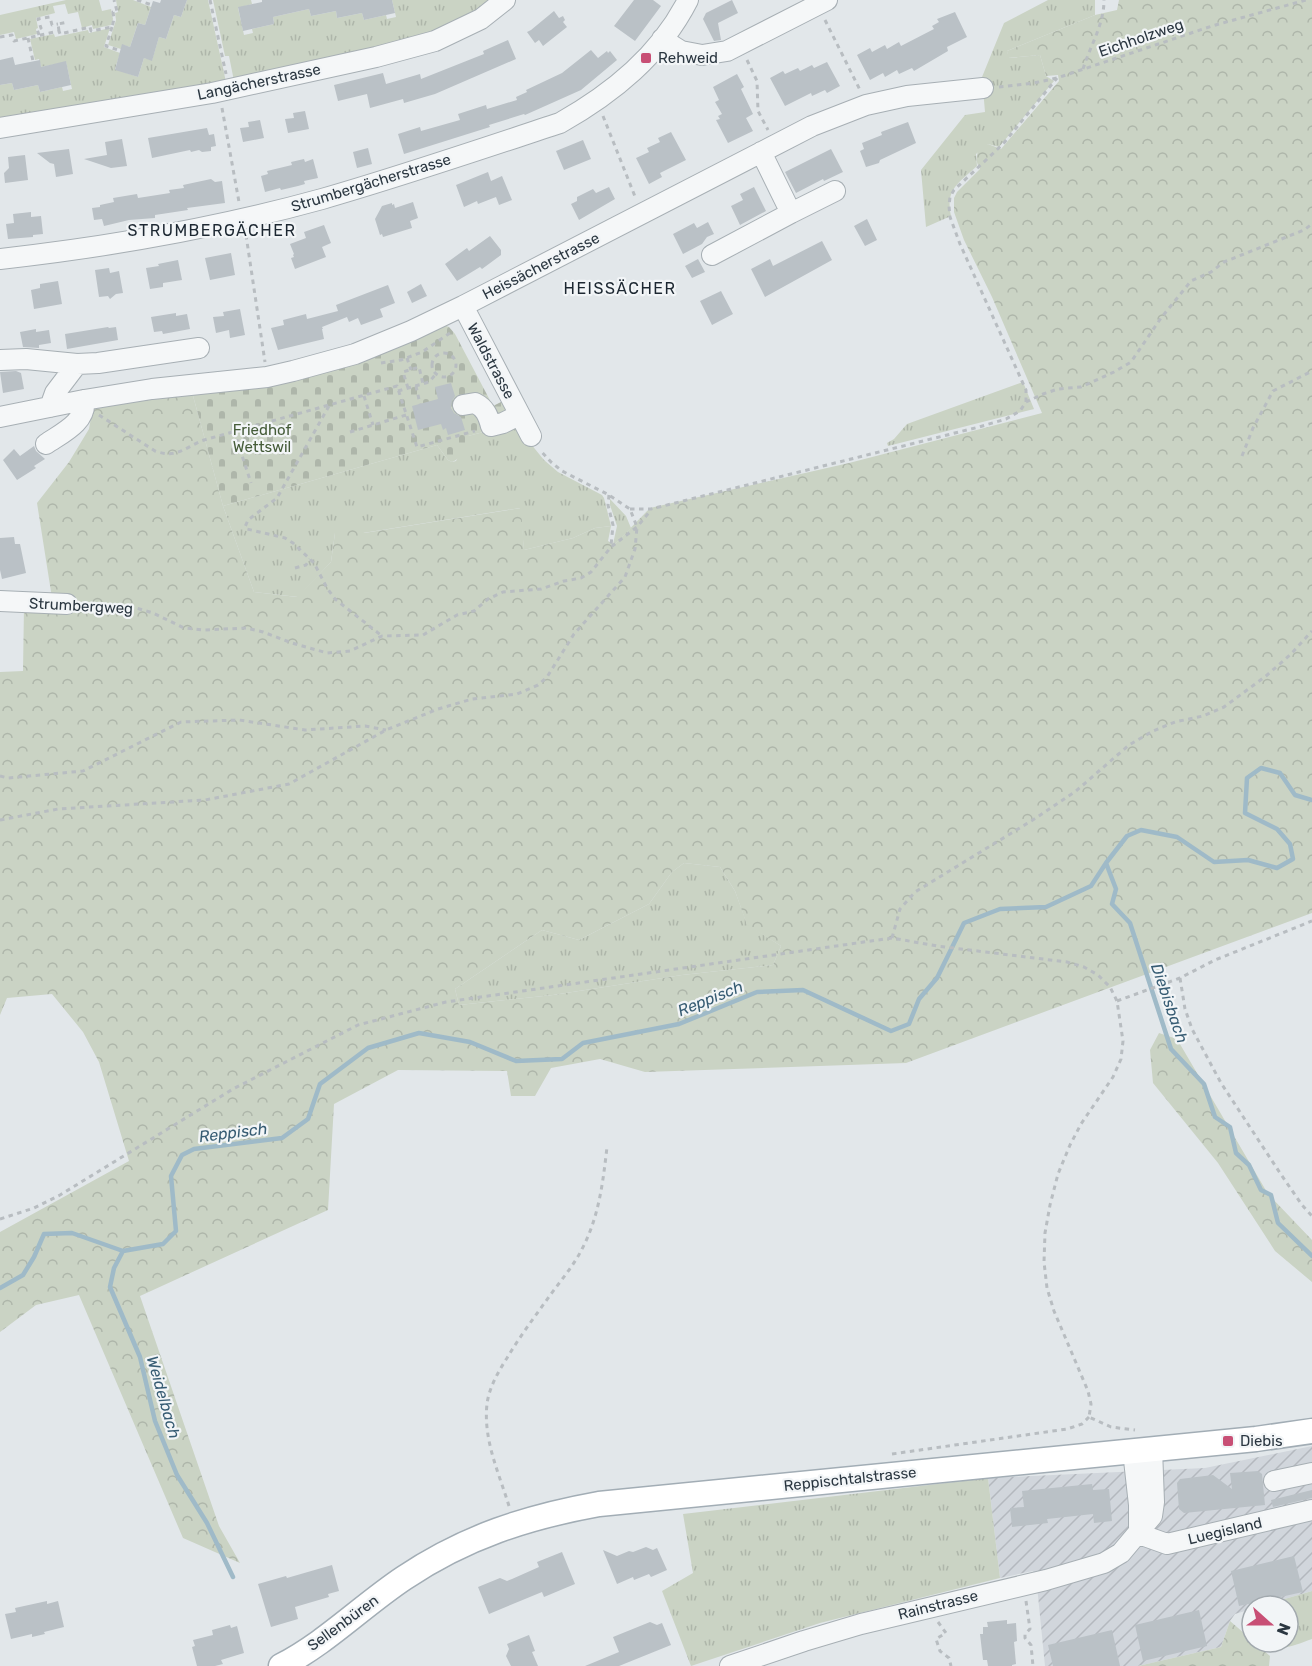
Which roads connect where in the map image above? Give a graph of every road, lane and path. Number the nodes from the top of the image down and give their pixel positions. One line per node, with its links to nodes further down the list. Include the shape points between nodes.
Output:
1 (114, 0): 12 (path, via 117,11 113,12)
2 (137, 0): 8 (path)
3 (210, 0): 22 (path)
4 (506, 0): 28 (street, Langächerstrasse, via 481,19 435,41 376,57 212,93)
5 (688, 0): 17 (street, Strumbergächerstrasse)
6 (1104, 0): 21 (path, via 1100,26)
7 (1306, 0): 21 (path, Eichholzweg, via 1212,26)
8 (152, 5)
9 (824, 7): 17 (street, via 727,51 702,55 681,51); 24 (path)
10 (68, 22): 11 (path)
11 (58, 24): 13 (path); 14 (path, via 52,26 50,17 38,19)
12 (112, 27): 13 (path, via 60,34); 18 (path, via 106,46)
13 (59, 31): 14 (path)
14 (39, 35): 16 (path)
15 (0, 38): 16 (path)
16 (28, 38): 20 (path)
17 (662, 39): 26 (street, Strumbergächerstrasse)
18 (121, 51)
19 (744, 55): 29 (path, via 757,81 758,111)
20 (33, 61)
21 (1082, 70): 23 (path, Eichholzweg)
22 (226, 71)
23 (1058, 78): 25 (path, Eichholzweg); 54 (path, via 1003,144 950,196 950,217 1026,390)
24 (856, 84)
25 (983, 88): 30 (street, Heissächerstrasse, via 907,96 866,105)
26 (598, 100): 33 (path); 38 (street, Strumbergächerstrasse, via 560,123 320,200 168,234)
27 (220, 101): 32 (path)
28 (0, 128)
29 (771, 134)
30 (761, 152): 33 (street, Heissächerstrasse); 34 (street)
31 (835, 191): 34 (street)
32 (241, 212)
33 (641, 213): 39 (street, Heissächerstrasse)
34 (791, 213): 37 (street)
35 (1312, 224): 54 (path, via 1224,262 1191,281 1131,362 1082,387 1058,389)
36 (245, 233): 44 (path)
37 (712, 255)
38 (0, 259)
39 (463, 306): 53 (street, Heissächerstrasse, via 355,354 293,371); 60 (street, Waldstrasse)
40 (199, 348): 43 (street)
41 (407, 358): 45 (path)
42 (0, 360): 43 (street)
43 (77, 364): 58 (street, via 55,393)
44 (265, 364)
45 (411, 370): 48 (path, via 419,367); 50 (path, via 403,372)
46 (1312, 371): 69 (path, via 1273,391)
47 (436, 374): 47 (path, via 446,377 454,371 452,356 437,356 432,364); 48 (path)
48 (423, 384): 49 (path)
49 (416, 386): 50 (path); 55 (path)
50 (408, 388): 51 (path)
51 (398, 391): 52 (path, via 397,386); 59 (path)
52 (364, 396): 57 (path); 63 (path)
53 (84, 400): 58 (street, Heissächerstrasse); 68 (street, via 76,424)
54 (1026, 402): 73 (path, via 1006,419 979,427)
55 (420, 404)
56 (463, 405): 64 (street, Waldstrasse, via 481,406)
57 (329, 406): 65 (path); 76 (path, via 277,498 248,520 245,527 289,540)
58 (50, 407): 61 (street, Heissächerstrasse)
59 (406, 415): 63 (path); 64 (path, via 417,447)
60 (519, 415): 64 (street, Waldstrasse); 67 (street, Waldstrasse)
61 (0, 417)
62 (109, 421): 65 (path, via 165,454)
63 (373, 424): 66 (path)
64 (491, 426)
65 (234, 431): 70 (path)
66 (350, 432)
67 (531, 436): 71 (path, via 562,471)
68 (46, 444)
69 (1242, 456)
70 (251, 483)
71 (609, 495): 72 (path); 75 (path)
72 (630, 509): 73 (path); 74 (path)
73 (651, 509): 74 (path)
74 (637, 527): 75 (path, Strumbergweg); 82 (path, via 635,549 625,577 574,634 538,685 517,694 472,699 438,709)
75 (611, 547): 81 (path, Strumbergweg, via 591,572 581,578 541,589 503,592 474,612 457,615 423,635)
76 (310, 559): 77 (path, via 306,565); 81 (path, via 335,599)
77 (295, 568)
78 (0, 601): 79 (street, Strumbergweg)
79 (67, 604): 81 (path, Strumbergweg, via 133,607 184,628 246,628 327,653 350,651)
80 (1312, 631): 86 (path, via 1266,676 1224,707 1153,731 1128,746 1076,791 915,892 900,909)
81 (382, 636)
82 (386, 730): 83 (path, via 365,726 305,730 239,720 180,722 83,771); 84 (path, via 289,784 205,800 58,809)
83 (0, 776)
84 (0, 820)
85 (1312, 921): 87 (path)
86 (892, 938): 88 (path, via 1067,962 1098,975); 91 (path, via 446,1002 358,1025 233,1089 60,1195)
87 (1180, 978): 88 (path); 90 (path, via 1191,1029 1280,1173)
88 (1117, 1001): 92 (path, via 1123,1041 1121,1059 1070,1145 1058,1174 1045,1233 1047,1288 1089,1391)
89 (607, 1147): 99 (path, via 594,1223 582,1249 514,1346 497,1374 488,1403 490,1450)
90 (1312, 1216)
91 (0, 1219)
92 (1089, 1417): 94 (path); 95 (path, via 1067,1429)
93 (1312, 1431): 94 (main road, Reppischtalstrasse, via 1256,1439)
94 (1142, 1444): 99 (main road, Reppischtalstrasse, via 599,1504); 100 (street); 100 (street, Rainstrasse, via 1154,1502 1152,1516)
95 (882, 1455)
96 (1312, 1473): 97 (street)
97 (1274, 1481)
98 (1312, 1510): 100 (street, Luegisland, via 1167,1544)
99 (513, 1524): 101 (main road, Reppischtalstrasse, via 467,1542)
100 (1138, 1534): 105 (street, Rainstrasse, via 1121,1553 1104,1563 850,1628)
101 (403, 1579): 104 (main road, Sellenbüren)
102 (1023, 1597): 107 (path, via 1027,1601 1030,1629 1024,1638 1031,1645)
103 (946, 1633): 106 (path, via 936,1639)
104 (281, 1666)
105 (730, 1666)
106 (951, 1666)
107 (1033, 1666)

